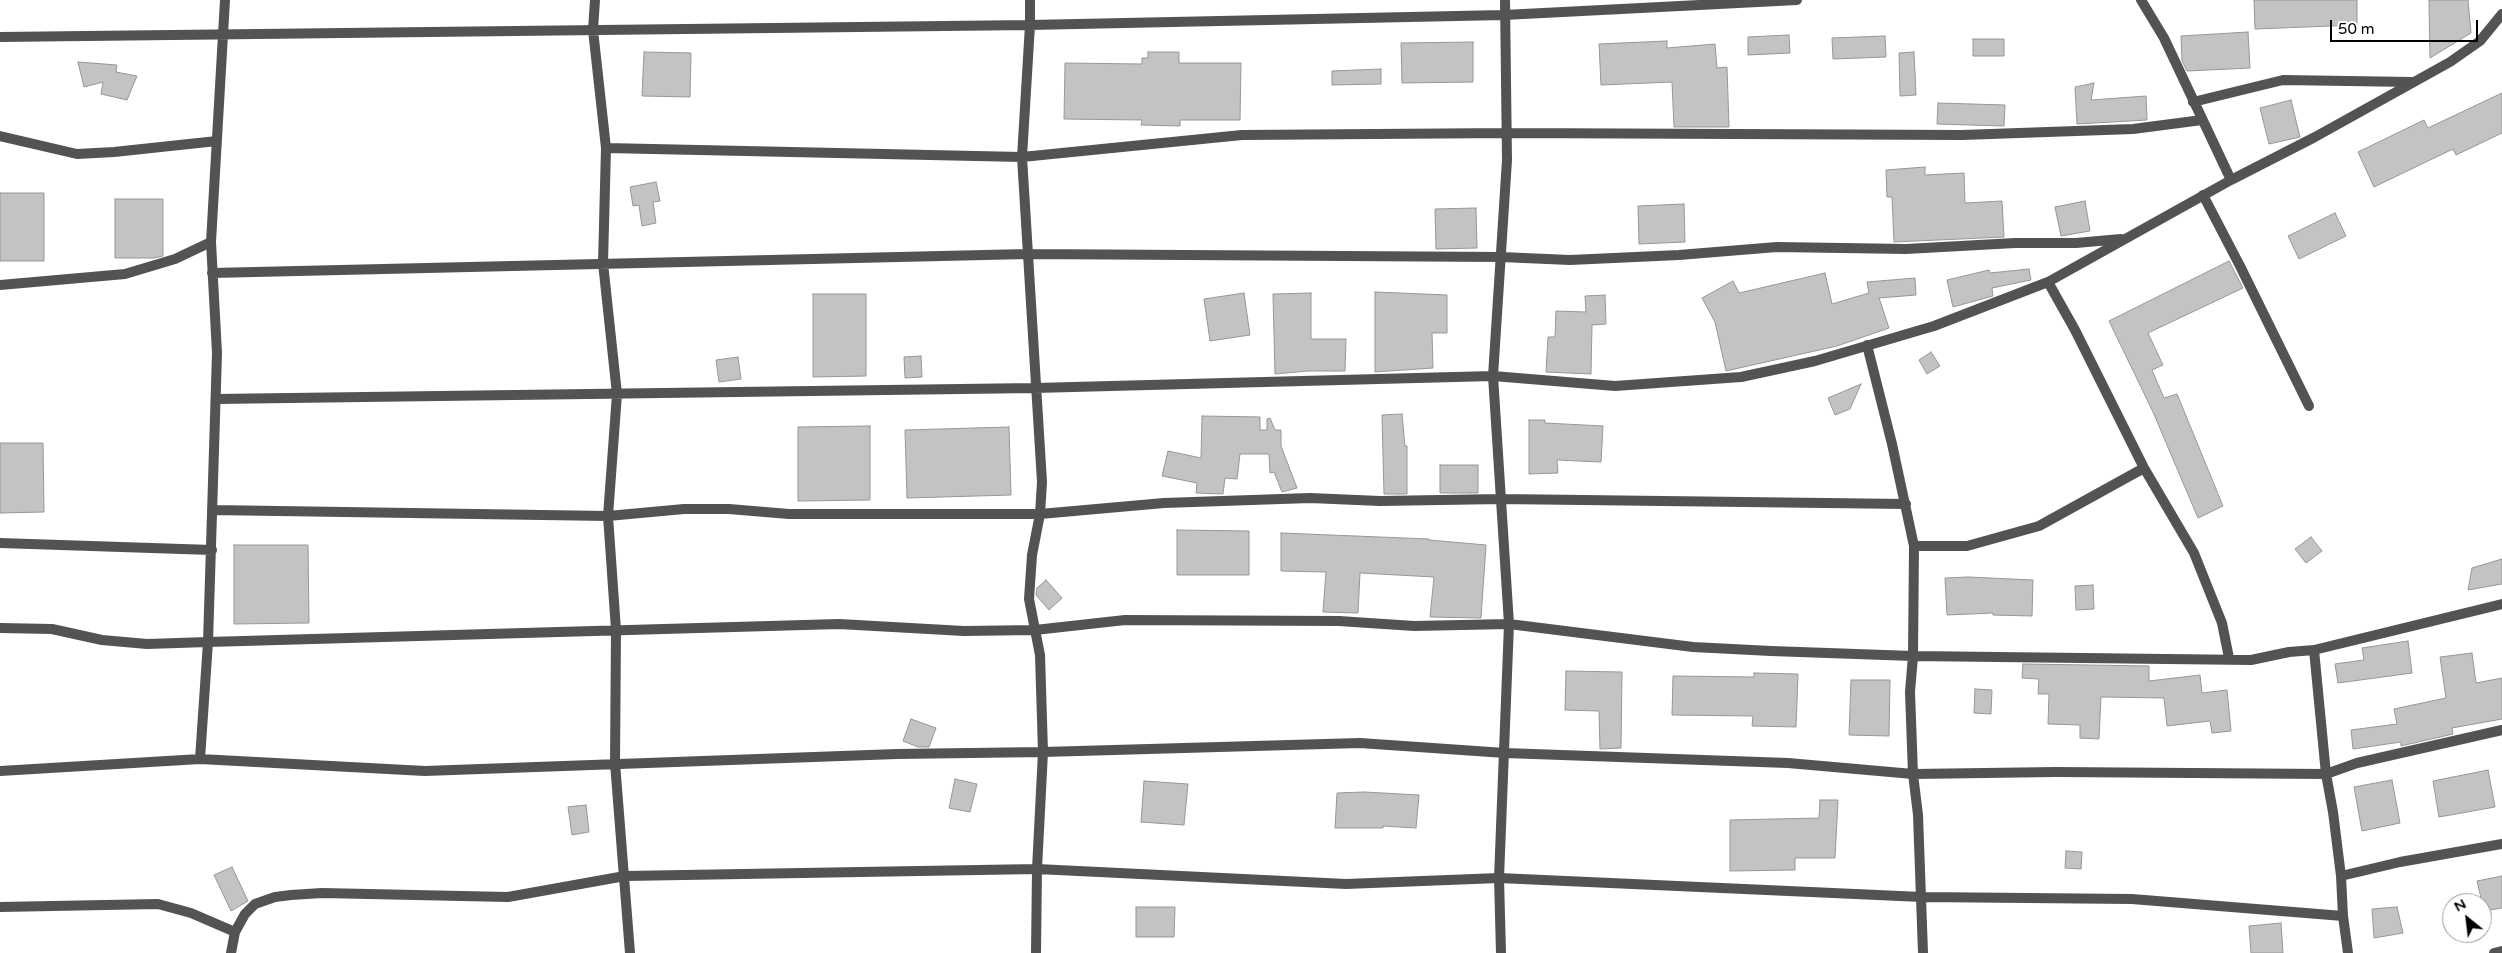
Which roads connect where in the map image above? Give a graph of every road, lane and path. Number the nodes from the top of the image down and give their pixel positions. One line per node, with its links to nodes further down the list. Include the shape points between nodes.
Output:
1 (225, 0): 11 (street)
2 (596, 0): 10 (street)
3 (1030, 0): 9 (street)
4 (1504, 0): 8 (street)
5 (1797, 0): 8 (street)
6 (2141, 0): 14 (street, via 2164,38)
7 (2502, 14): 13 (street, via 2480,41)
8 (1504, 15): 9 (street); 16 (street)
9 (1030, 25): 10 (street); 20 (street)
10 (593, 30): 11 (street); 19 (street)
11 (224, 34): 12 (street); 18 (street)
12 (0, 37)
13 (2412, 82): 14 (street, via 2283,80); 21 (street, via 2316,137)
14 (2193, 102): 15 (street)
15 (2202, 120): 16 (street, via 2133,129 1962,135); 21 (street)
16 (1508, 132): 20 (street, via 1242,135); 26 (street)
17 (0, 136): 18 (street, via 77,154)
18 (217, 141): 24 (street)
19 (606, 148): 20 (street); 27 (street)
20 (1022, 158): 25 (street)
21 (2231, 180): 22 (street)
22 (2203, 196): 23 (street); 36 (street)
23 (2124, 238): 26 (street, via 2076,243 1906,249 1776,247 1570,260); 29 (street)
24 (211, 242): 28 (street); 30 (street, via 175,259 125,274)
25 (1027, 254): 26 (street); 27 (street); 33 (street)
26 (1501, 257): 32 (street)
27 (603, 263): 28 (street); 34 (street)
28 (212, 274): 35 (street)
29 (2048, 282): 31 (street, via 1934,326); 37 (street)
30 (0, 285)
31 (1867, 345): 32 (street, via 1815,361 1741,377 1688,382 1615,386); 39 (street)
32 (1494, 376): 33 (street); 38 (street)
33 (1035, 388): 34 (street); 41 (street, via 1041,454)
34 (617, 394): 35 (street); 42 (street)
35 (216, 399): 40 (street)
36 (2309, 406)
37 (2144, 468): 44 (street, via 2039,526 1966,546); 54 (street, via 2194,553 2222,623)
38 (1501, 499): 39 (street); 41 (street, via 1380,501 1310,498 1164,503); 47 (street)
39 (1906, 504): 44 (street)
40 (212, 510): 42 (street); 45 (street)
41 (1040, 514): 42 (street, via 789,514 729,509); 50 (street, via 1032,555 1029,599)
42 (608, 516): 49 (street)
43 (0, 543): 45 (street)
44 (1914, 546): 53 (street)
45 (212, 550): 51 (street)
46 (2502, 604): 52 (street)
47 (1509, 624): 50 (street, via 1414,626 1339,621 1125,620); 53 (street, via 1694,647); 57 (street)
48 (0, 628): 51 (street, via 52,629 102,640 147,644)
49 (616, 630): 50 (street, via 839,624 964,631); 51 (street); 59 (street)
50 (1035, 630): 56 (street, via 1040,655)
51 (208, 642): 58 (street)
52 (2314, 650): 54 (street, via 2251,660); 62 (street)
53 (1913, 656): 54 (street); 61 (street, via 1910,692)
54 (2229, 658)
55 (2502, 730): 62 (street, via 2357,763)
56 (1043, 752): 57 (street, via 1360,743); 59 (street); 64 (street)
57 (1505, 753): 61 (street, via 1788,763); 67 (street)
58 (200, 759): 59 (street, via 425,771); 60 (street)
59 (615, 763): 65 (street)
60 (0, 771)
61 (1913, 774): 62 (street); 68 (street)
62 (2326, 774): 66 (street)
63 (2502, 844): 66 (street)
64 (1037, 869): 65 (street); 67 (street, via 1346,884); 75 (street)
65 (625, 876): 71 (street, via 508,897 322,893 275,897 255,904); 74 (street)
66 (2341, 876): 70 (street)
67 (1499, 878): 68 (street); 76 (street)
68 (1922, 896): 70 (street, via 2132,899); 77 (street)
69 (0, 907): 71 (street, via 158,904 191,913)
70 (2343, 916): 78 (street)
71 (235, 932): 73 (street)
72 (2502, 951): 79 (street)
73 (231, 953)
74 (630, 953)
75 (1036, 953)
76 (1500, 953)
77 (1923, 953)
78 (2348, 953)
79 (2494, 953)

